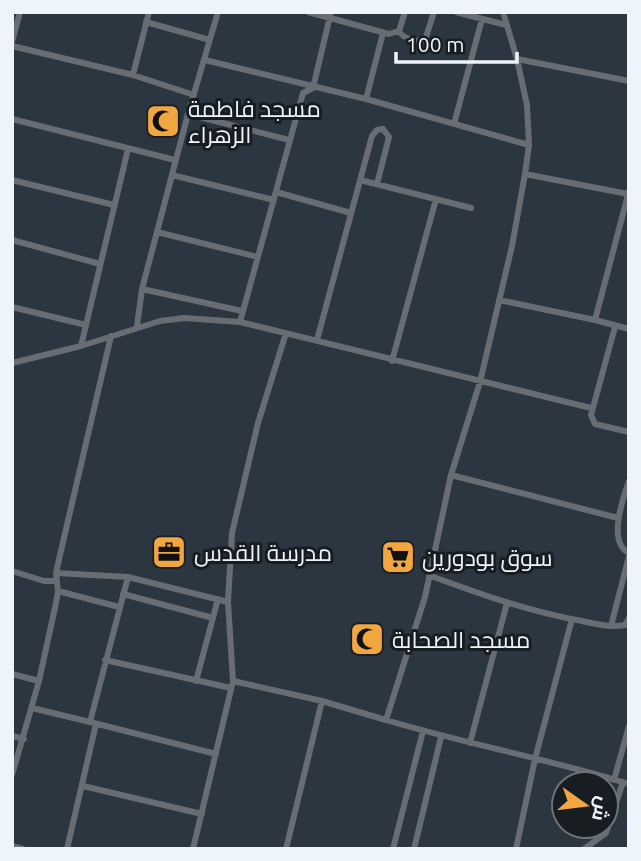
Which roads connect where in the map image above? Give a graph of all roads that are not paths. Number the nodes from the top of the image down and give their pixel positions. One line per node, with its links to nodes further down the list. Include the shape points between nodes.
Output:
1 (20, 12): 11 (street)
2 (149, 12): 12 (street)
3 (218, 12): 16 (street)
4 (308, 12): 9 (street)
5 (405, 12): 14 (street)
6 (434, 12): 14 (street, via 425,40 407,38)
7 (456, 12): 10 (street)
8 (503, 12): 13 (street)
9 (330, 15): 15 (street); 22 (street)
10 (482, 19): 13 (street); 27 (street)
11 (15, 20): 17 (street)
12 (146, 22): 16 (street); 20 (street)
13 (506, 24): 18 (street)
14 (399, 31): 15 (street)
15 (383, 33): 24 (street)
16 (209, 40): 19 (street)
17 (12, 44): 20 (street)
18 (517, 59): 21 (street); 29 (street, via 527,105)
19 (205, 60): 22 (street); 23 (street)
20 (133, 75): 23 (street)
21 (629, 81)
22 (313, 88): 24 (street); 28 (street, via 303,93)
23 (194, 95): 25 (street)
24 (366, 99): 27 (street)
25 (188, 114): 28 (street); 31 (street)
26 (12, 119): 30 (street)
27 (454, 124): 29 (street)
28 (289, 140): 37 (street)
29 (529, 145): 32 (street)
30 (128, 149): 31 (street); 41 (street)
31 (176, 160): 33 (street)
32 (526, 174): 38 (street); 49 (street)
33 (172, 175): 40 (street); 44 (street)
34 (12, 180): 41 (street)
35 (360, 180): 36 (street); 36 (street, via 373,133 383,129 389,137); 43 (street)
36 (377, 184): 39 (street)
37 (276, 192): 40 (street); 43 (street)
38 (628, 192): 52 (street)
39 (436, 199): 42 (street); 62 (street)
40 (274, 200): 46 (street)
41 (114, 205): 47 (street)
42 (471, 208)
43 (351, 213): 60 (street)
44 (157, 232): 46 (street); 48 (street)
45 (12, 240): 47 (street)
46 (258, 257): 51 (street)
47 (100, 264): 54 (street)
48 (142, 289): 51 (street); 55 (street)
49 (499, 300): 52 (street); 64 (street)
50 (12, 307): 54 (street)
51 (242, 311): 53 (street)
52 (595, 320): 56 (street)
53 (240, 322): 55 (street, via 184,318); 58 (street)
54 (86, 325): 61 (street)
55 (137, 326): 59 (street)
56 (615, 327): 57 (street); 65 (street)
57 (629, 329)
58 (286, 333): 60 (street); 78 (street, via 236,508)
59 (111, 337): 61 (street); 73 (street)
60 (317, 340): 62 (street)
61 (81, 346): 63 (street)
62 (391, 361): 64 (street)
63 (12, 363)
64 (480, 382): 65 (street); 67 (street)
65 (591, 408): 66 (street, via 595,424)
66 (629, 432)
67 (451, 475): 69 (street); 72 (street)
68 (629, 481): 69 (street)
69 (618, 518): 70 (street, via 620,544)
70 (629, 555): 84 (street)
71 (12, 571): 73 (street, via 44,581)
72 (430, 576): 79 (street); 92 (street)
73 (56, 577): 74 (street); 75 (street)
74 (128, 577): 76 (street); 77 (street)
75 (58, 591): 80 (street); 87 (street)
76 (123, 594): 80 (street); 81 (street)
77 (218, 599): 78 (street); 81 (street)
78 (228, 602): 89 (street)
79 (507, 603): 83 (street); 99 (street)
80 (119, 607): 85 (street)
81 (213, 618): 88 (street)
82 (629, 618): 84 (street, via 625,625)
83 (572, 619): 84 (street); 101 (street)
84 (611, 626)
85 (104, 660): 88 (street); 93 (street)
86 (12, 674): 87 (street)
87 (39, 681): 91 (street)
88 (196, 681): 89 (street)
89 (232, 684): 90 (street, via 246,682); 100 (street)
90 (322, 701): 92 (street); 112 (street)
91 (32, 708): 93 (street); 98 (street)
92 (386, 720): 95 (street)
93 (93, 723): 100 (street); 106 (street)
94 (629, 726): 103 (street)
95 (423, 731): 97 (street); 113 (street)
96 (12, 736): 98 (street)
97 (441, 737): 99 (street); 114 (street)
98 (24, 739): 104 (street)
99 (470, 743): 101 (street)
100 (216, 754): 107 (street)
101 (535, 759): 102 (street); 115 (street)
102 (576, 770)
103 (617, 770)
104 (12, 775)
105 (626, 783): 116 (street, via 606,833)
106 (83, 786): 107 (street); 110 (street)
107 (202, 814): 111 (street)
108 (12, 846): 109 (street)
109 (23, 849)
110 (67, 849)
111 (193, 849)
112 (286, 849)
113 (393, 849)
114 (414, 849)
115 (516, 849)
116 (584, 849)

